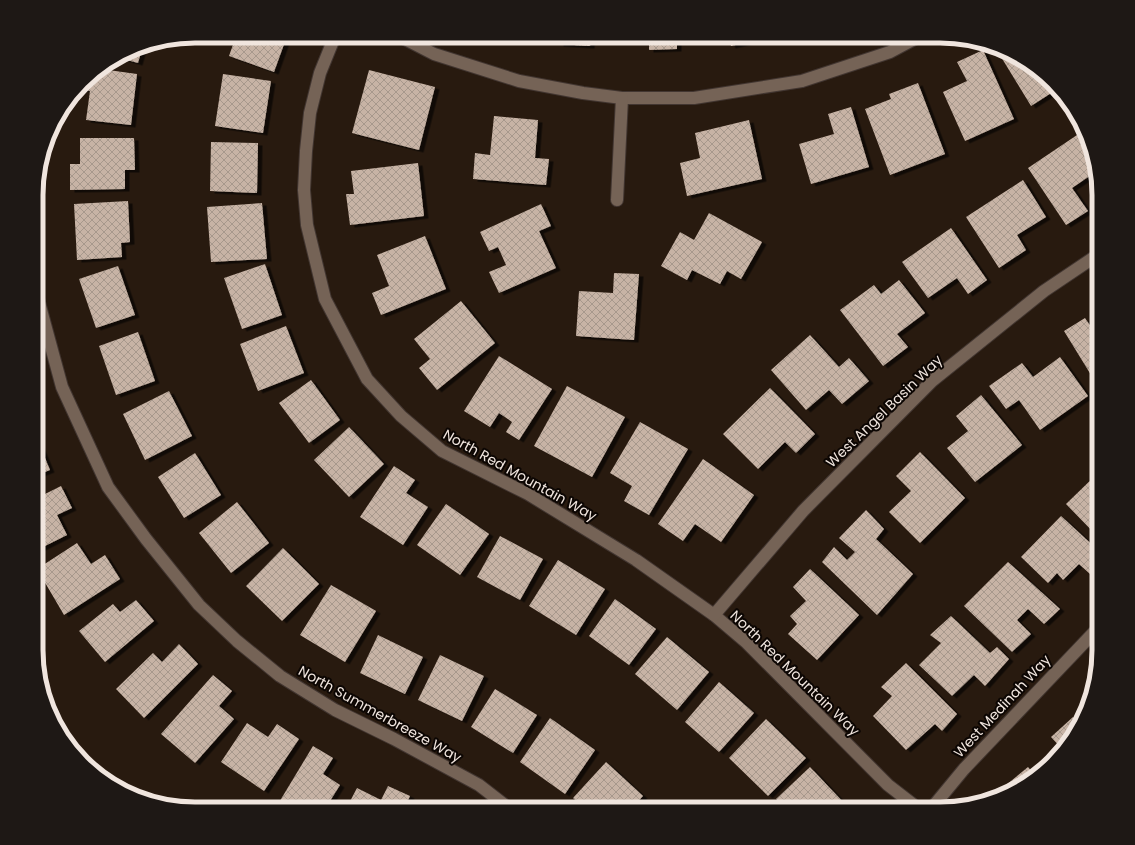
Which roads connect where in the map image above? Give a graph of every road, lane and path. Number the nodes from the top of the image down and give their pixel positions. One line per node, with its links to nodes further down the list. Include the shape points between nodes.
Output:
1 (332, 43): 8 (street, North Red Mountain Way, via 320,72 310,113 304,190 307,225 325,299 367,379 401,416 442,451 528,494 630,555)
2 (413, 43): 4 (street, via 434,54 519,81 583,94)
3 (907, 43): 4 (street, via 890,52 802,81 694,98)
4 (622, 98): 5 (street)
5 (616, 200)
6 (1092, 259): 8 (street, West Angel Basin Way, via 1044,291 932,381 803,511)
7 (43, 317): 10 (street, North Summerbreeze Way, via 62,387 108,487 199,604 237,641 280,676 335,710 479,785)
8 (714, 616): 11 (street, North Red Mountain Way, via 747,643 888,785)
9 (1092, 634): 12 (street, West Medinah Way, via 969,763)
10 (501, 802)
11 (910, 802)
12 (937, 802)

